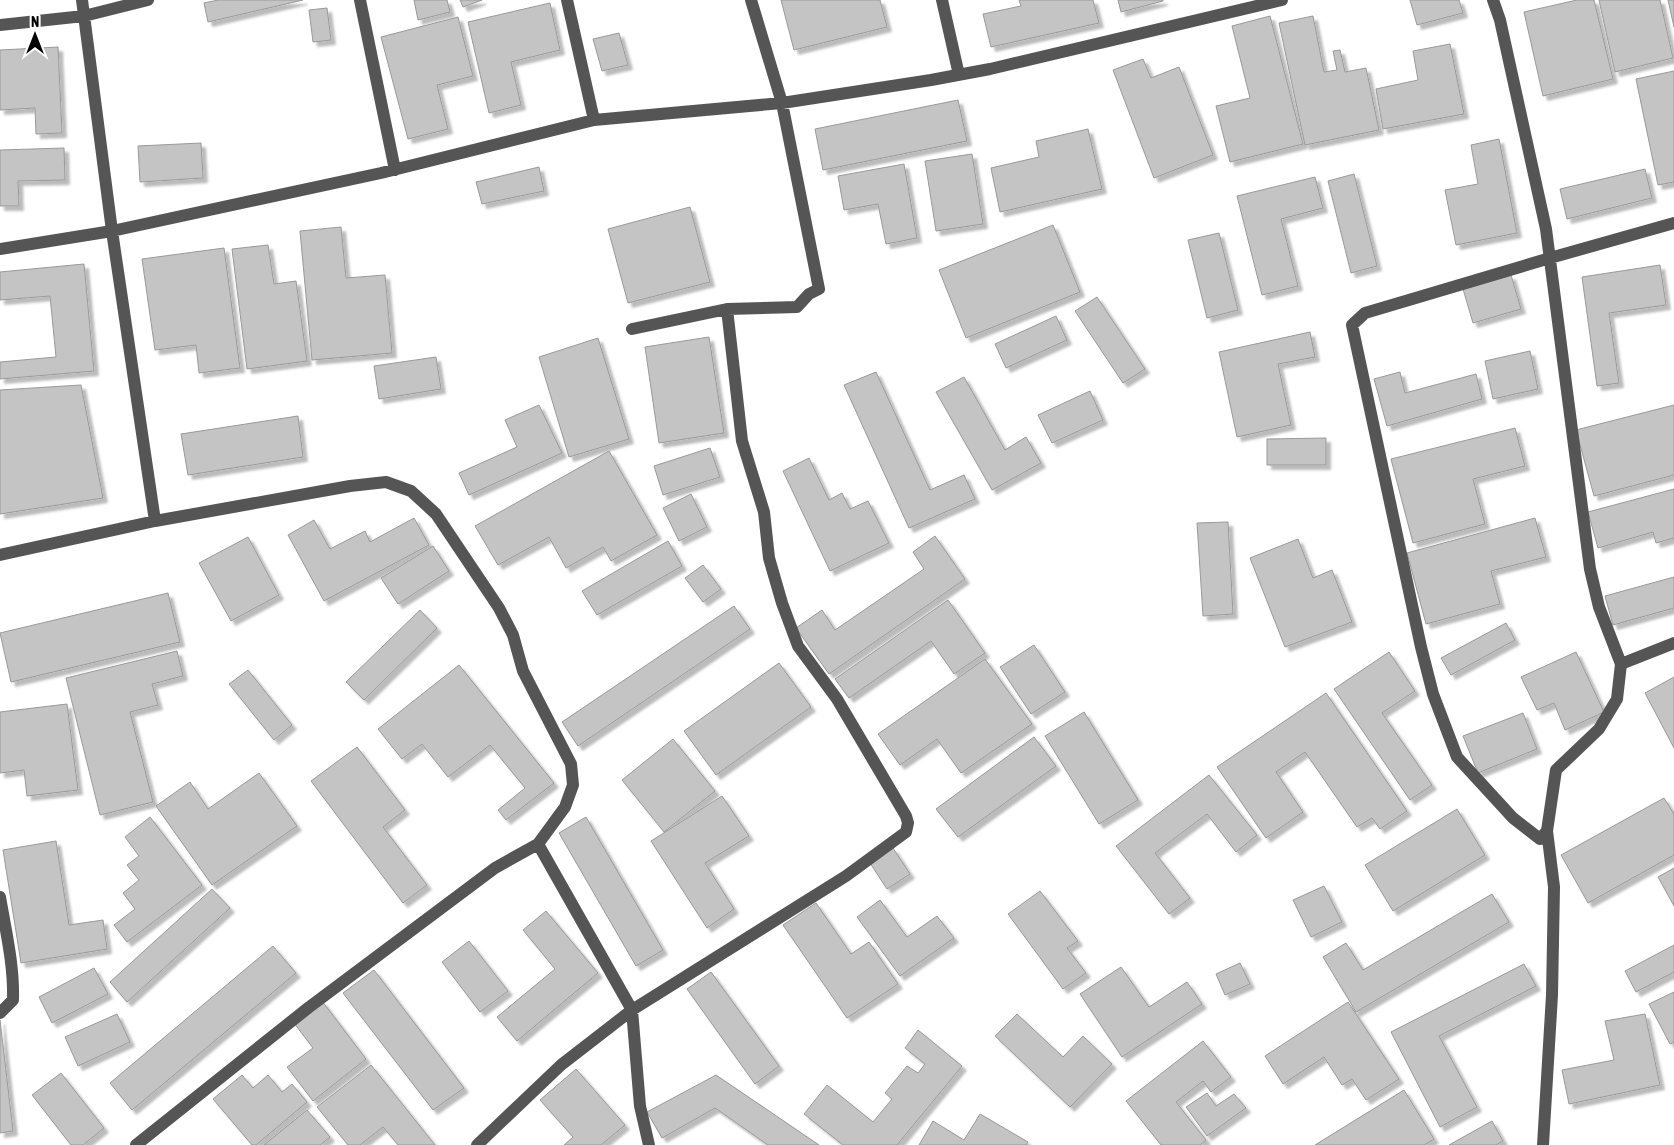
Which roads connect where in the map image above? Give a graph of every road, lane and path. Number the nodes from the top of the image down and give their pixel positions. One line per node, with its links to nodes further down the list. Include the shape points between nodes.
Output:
1 (82, 0): 9 (street)
2 (148, 0): 9 (street)
3 (360, 0): 14 (street)
4 (566, 0): 13 (street)
5 (751, 0): 12 (street)
6 (942, 0): 11 (street)
7 (1282, 0): 11 (street)
8 (1493, 0): 18 (street, via 1500,20)
9 (84, 16): 10 (street); 16 (street)
10 (0, 25)
11 (959, 75): 12 (street)
12 (782, 103): 13 (street); 19 (street, via 819,289 797,307)
13 (594, 120): 14 (street)
14 (395, 170): 16 (street)
15 (1674, 223): 18 (street)
16 (112, 231): 17 (street); 21 (street)
17 (0, 249)
18 (1550, 258): 24 (street, via 1590,569 1599,607); 25 (street, via 1365,313 1352,325 1421,647 1433,694 1453,748 1457,757 1513,818 1540,839)
19 (727, 309): 20 (street); 28 (street, via 742,441 764,512 769,558 782,603 798,646 837,699 908,823 906,832 846,876)
20 (632, 329)
21 (155, 521): 22 (street); 26 (street, via 350,486 386,482 411,491 436,514 499,608 513,635 522,671 571,764 573,784 565,807)
22 (0, 554)
23 (1674, 643): 24 (street)
24 (1621, 664): 25 (street, via 1618,699 1599,729 1556,770)
25 (1547, 831): 33 (street, via 1554,887 1552,995)
26 (538, 844): 28 (street); 30 (street, via 495,868 331,990)
27 (0, 897): 29 (street, via 13,966 13,1000)
28 (632, 1010): 31 (street, via 561,1065); 32 (street, via 640,1106)
29 (0, 1013)
30 (136, 1145)
31 (477, 1145)
32 (649, 1145)
33 (1543, 1145)

